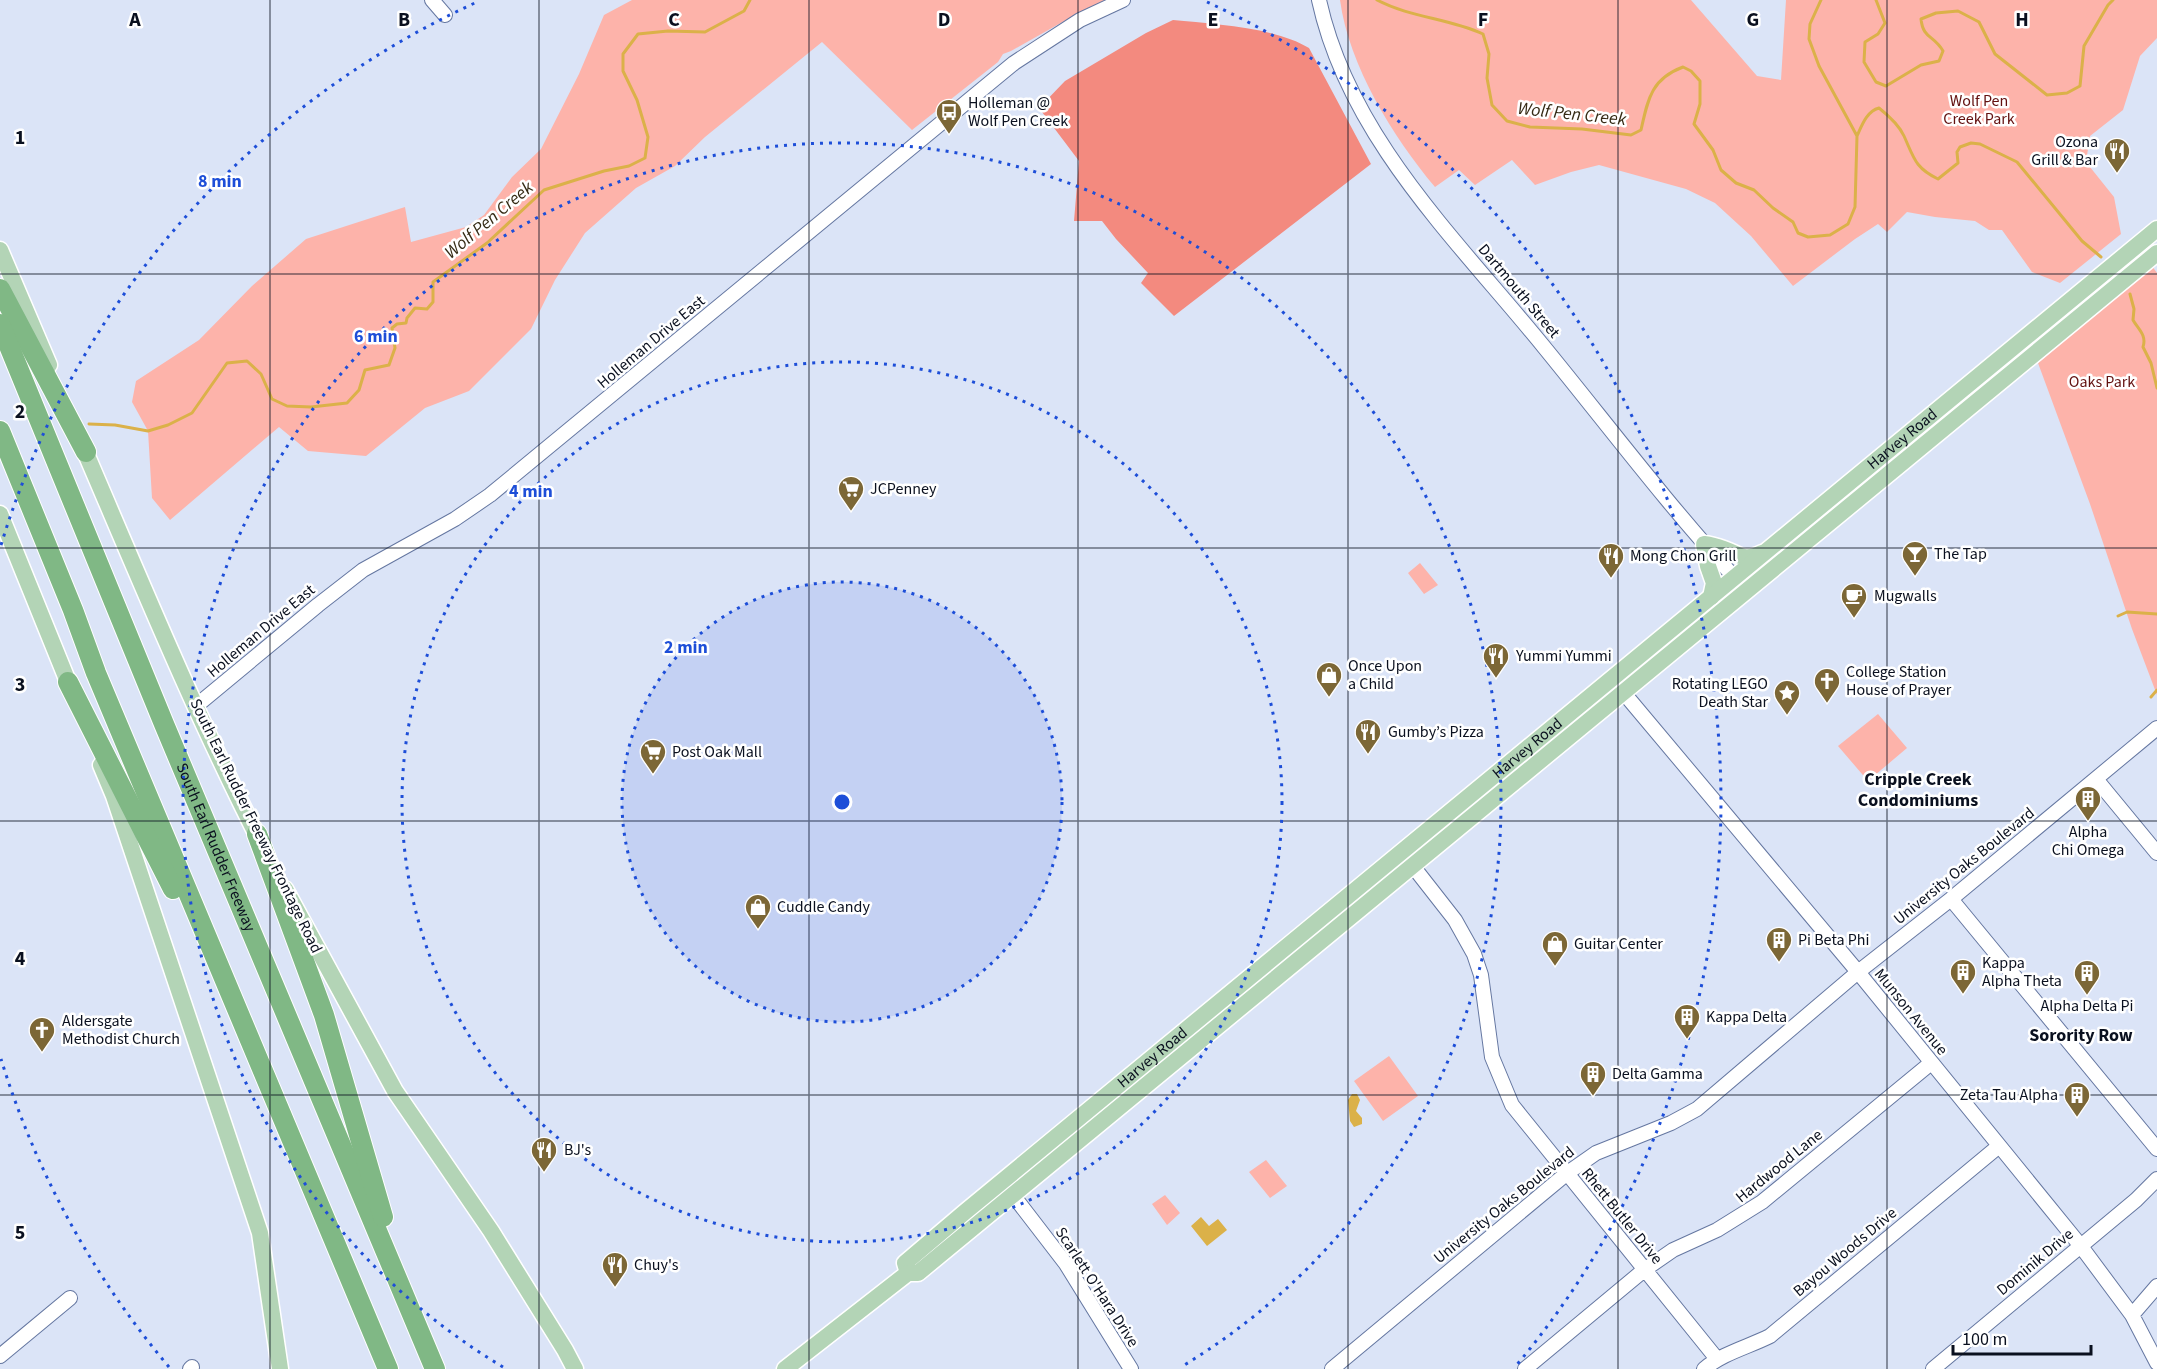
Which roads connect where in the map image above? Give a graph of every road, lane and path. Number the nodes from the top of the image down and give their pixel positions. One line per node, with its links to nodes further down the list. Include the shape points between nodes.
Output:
1 (432, 0): 4 (street)
2 (1123, 0): 27 (street, Holleman Drive East, via 1080,20 1014,63 490,495 363,570)
3 (1319, 0): 17 (street, Dartmouth Street, via 1336,57 1357,105 1414,190)
4 (445, 15)
5 (2157, 229): 9 (main road, Harvey Road)
6 (0, 250): 14 (main road, South Earl Rudder Freeway Frontage Road)
7 (2155, 257): 11 (main road, Harvey Road)
8 (0, 289): 14 (highway)
9 (2053, 316): 11 (main road, via 2056,323 2026,349); 12 (main road, Harvey Road)
10 (0, 324): 53 (highway, South Earl Rudder Freeway)
11 (2019, 365): 15 (main road, Harvey Road)
12 (1919, 424): 15 (main road, via 1917,437 1882,466); 18 (main road, Harvey Road)
13 (0, 431): 38 (highway)
14 (86, 452): 27 (main road, South Earl Rudder Freeway Frontage Road)
15 (1884, 476): 19 (main road, Harvey Road)
16 (0, 514): 24 (main road)
17 (1704, 544): 18 (main road, via 1744,558); 20 (street, Dartmouth Street); 21 (main road, via 1714,583)
18 (1765, 552): 20 (main road, Harvey Road)
19 (1775, 567): 20 (main road); 22 (main road, Harvey Road)
20 (1735, 578): 21 (main road, Harvey Road); 22 (main road, via 1734,588 1714,605)
21 (1711, 597): 23 (main road, Harvey Road)
22 (1712, 618): 25 (main road, Harvey Road)
23 (1650, 648): 25 (main road, via 1642,664 1624,680); 26 (main road, Harvey Road)
24 (68, 682): 38 (highway, via 201,947); 58 (main road, via 114,796 260,1233)
25 (1623, 692): 26 (main road, via 1612,690); 33 (main road, Harvey Road); 37 (street, Munson Avenue)
26 (1583, 702): 30 (main road, Harvey Road)
27 (196, 706): 31 (main road, South Earl Rudder Freeway Frontage Road)
28 (2157, 728): 29 (street, University Oaks Boulevard)
29 (2096, 779): 32 (street); 34 (street, University Oaks Boulevard)
30 (1442, 819): 33 (main road, via 1438,831 1409,857); 35 (main road, Harvey Road)
31 (257, 834): 53 (highway, via 324,1015); 61 (main road, South Earl Rudder Freeway Frontage Road, via 395,1091 491,1231)
32 (2157, 853)
33 (1412, 865): 36 (main road, Harvey Road); 45 (street, Rhett Butler Drive, via 1455,920 1474,954 1481,975 1491,1052 1508,1099)
34 (1951, 899): 37 (street, University Oaks Boulevard); 43 (street)
35 (1335, 906): 36 (main road, via 1336,917 1305,942); 39 (main road, Harvey Road)
36 (1301, 956): 40 (main road, Harvey Road)
37 (1858, 972): 41 (street, Munson Avenue); 45 (street, University Oaks Boulevard, via 1697,1109 1596,1153)
38 (228, 992): 59 (highway)
39 (1173, 1041): 40 (main road); 44 (main road, Harvey Road)
40 (1186, 1053): 47 (main road, Harvey Road)
41 (1931, 1062): 42 (street, Munson Avenue); 49 (street, Hardwood Lane, via 1762,1203 1673,1250)
42 (1999, 1146): 48 (street, Munson Avenue); 56 (street, Bayou Woods Drive, via 1770,1336)
43 (2157, 1149)
44 (1034, 1155): 47 (main road, via 1034,1167 1010,1188); 50 (main road, Harvey Road, via 905,1263)
45 (1566, 1174): 49 (street, Rhett Butler Drive); 64 (street, University Oaks Boulevard)
46 (2157, 1179): 48 (street, Dominik Drive)
47 (1013, 1195): 50 (main road, Harvey Road, via 918,1273); 63 (street, Scarlett O'Hara Drive, via 1066,1264)
48 (2080, 1245): 54 (street, Munson Avenue); 67 (street, Dominik Drive)
49 (1644, 1270): 56 (street, Rhett Butler Drive); 65 (street, Hardwood Lane)
50 (908, 1273): 62 (main road, Harvey Road)
51 (2157, 1286): 54 (street)
52 (70, 1298): 55 (street)
53 (411, 1309): 60 (highway, South Earl Rudder Freeway)
54 (2133, 1315): 57 (street, Munson Avenue)
55 (0, 1356)
56 (1717, 1359): 66 (street, Bayou Woods Drive)
57 (2157, 1363)
58 (280, 1369)
59 (388, 1369)
60 (435, 1369)
61 (575, 1369)
62 (785, 1369)
63 (1131, 1369)
64 (1332, 1369)
65 (1525, 1369)
66 (1704, 1369)
67 (1933, 1369)

